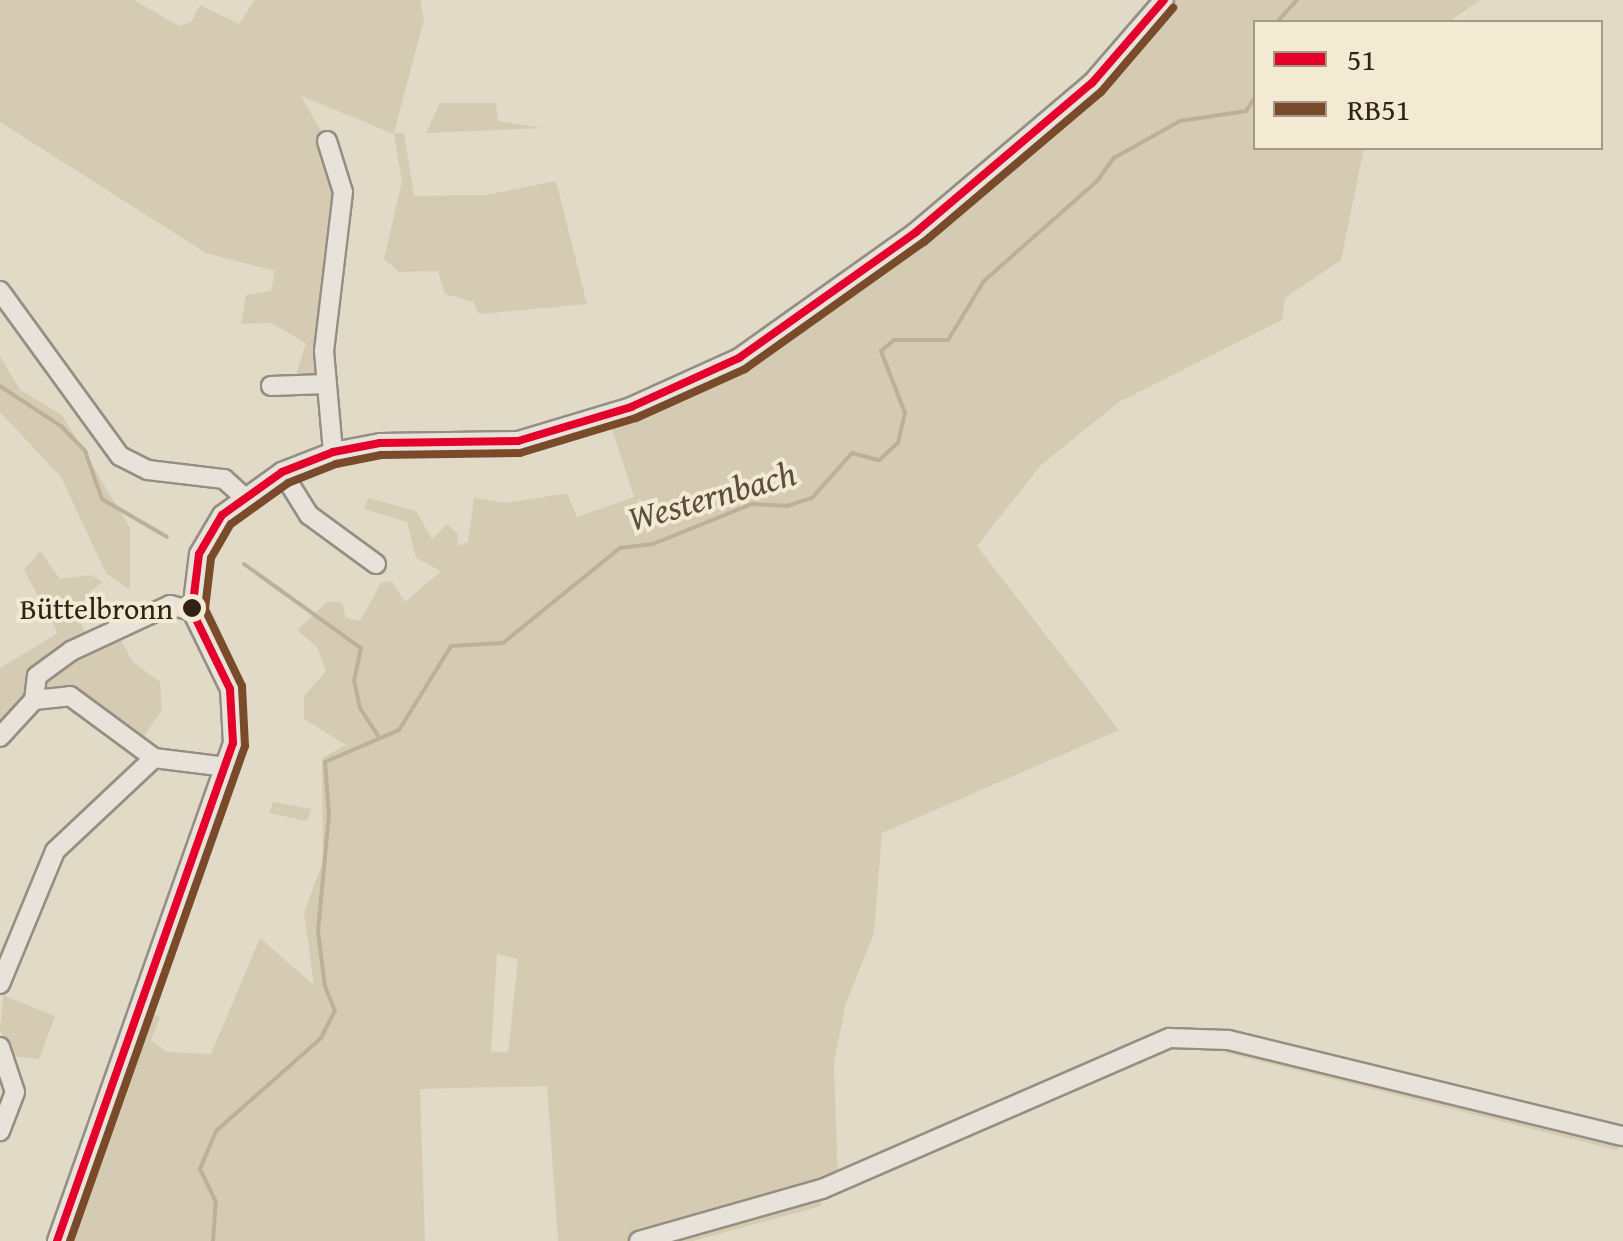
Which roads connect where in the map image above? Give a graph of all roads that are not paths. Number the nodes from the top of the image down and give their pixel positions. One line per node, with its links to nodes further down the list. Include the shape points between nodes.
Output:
1 (1164, 0): 6 (street, via 1092,83 916,232 738,358 631,407 518,441 380,443)
2 (327, 141): 4 (street, via 343,192 328,296)
3 (0, 291): 8 (street, via 120,456 148,470 224,479)
4 (326, 384): 5 (street); 6 (street)
5 (271, 386)
6 (333, 452): 7 (street)
7 (282, 472): 8 (street); 9 (street, via 320,526)
8 (243, 496): 10 (street, via 198,554)
9 (376, 564)
10 (192, 610): 11 (street, via 170,605 71,651 36,676); 14 (street, via 235,709)
11 (34, 700): 12 (street); 13 (street, via 70,696)
12 (0, 736)
13 (154, 758): 14 (street); 15 (street, via 55,851)
14 (226, 766): 19 (street)
15 (0, 984)
16 (0, 1047): 17 (street, via 15,1092)
17 (0, 1131)
18 (1623, 1136): 20 (street, via 1228,1040 1170,1038 1120,1054 822,1189)
19 (57, 1241)
20 (639, 1241)

